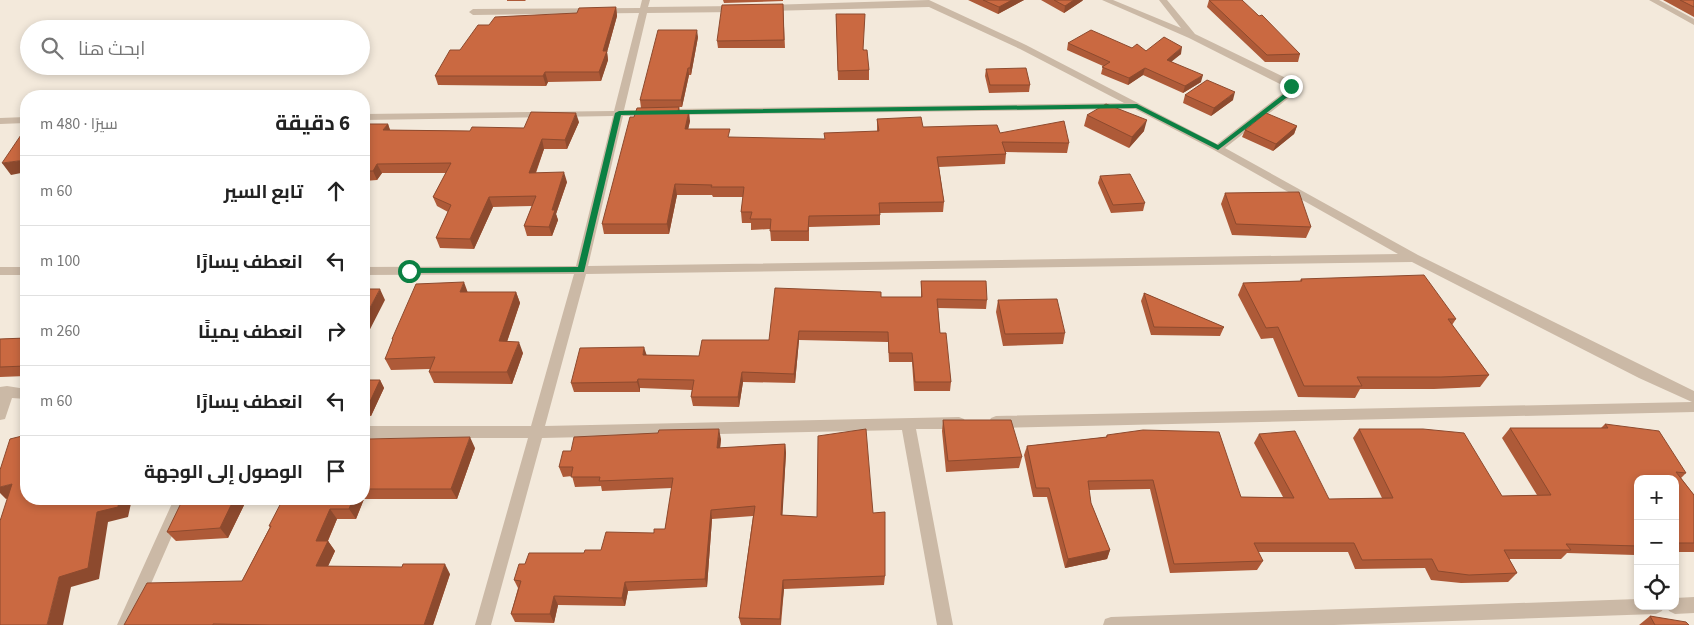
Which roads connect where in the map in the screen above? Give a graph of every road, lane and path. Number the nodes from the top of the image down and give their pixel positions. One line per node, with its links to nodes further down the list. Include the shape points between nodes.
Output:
1 (922, 0): 5 (street)
2 (1106, 0): 11 (street)
3 (1163, 0): 11 (street)
4 (1653, 0): 10 (street)
5 (933, 4): 8 (street); 12 (street)
6 (645, 5): 7 (street); 9 (street); 13 (street)
7 (750, 8)
8 (760, 8)
9 (473, 12)
10 (1694, 22)
11 (1192, 36): 17 (street, via 1291,86 1292,91)
12 (1137, 106): 13 (street); 17 (street)
13 (619, 113): 14 (street); 19 (street)
14 (370, 116)
15 (20, 120): 16 (street)
16 (0, 121)
17 (1218, 148): 18 (street)
18 (1414, 258): 19 (street); 25 (street)
19 (581, 270): 22 (street); 30 (street)
20 (0, 271): 21 (street)
21 (20, 271)
22 (370, 271)
23 (3, 392): 24 (street); 27 (street)
24 (20, 393)
25 (1694, 397)
26 (1694, 407): 28 (street)
27 (0, 415)
28 (908, 424): 30 (street); 37 (street)
29 (370, 432): 30 (street)
30 (536, 432): 36 (street)
31 (178, 505): 35 (street)
32 (1694, 605): 33 (street)
33 (1679, 606)
34 (1634, 607): 38 (street)
35 (125, 625)
36 (483, 625)
37 (945, 625)
38 (1112, 625)

